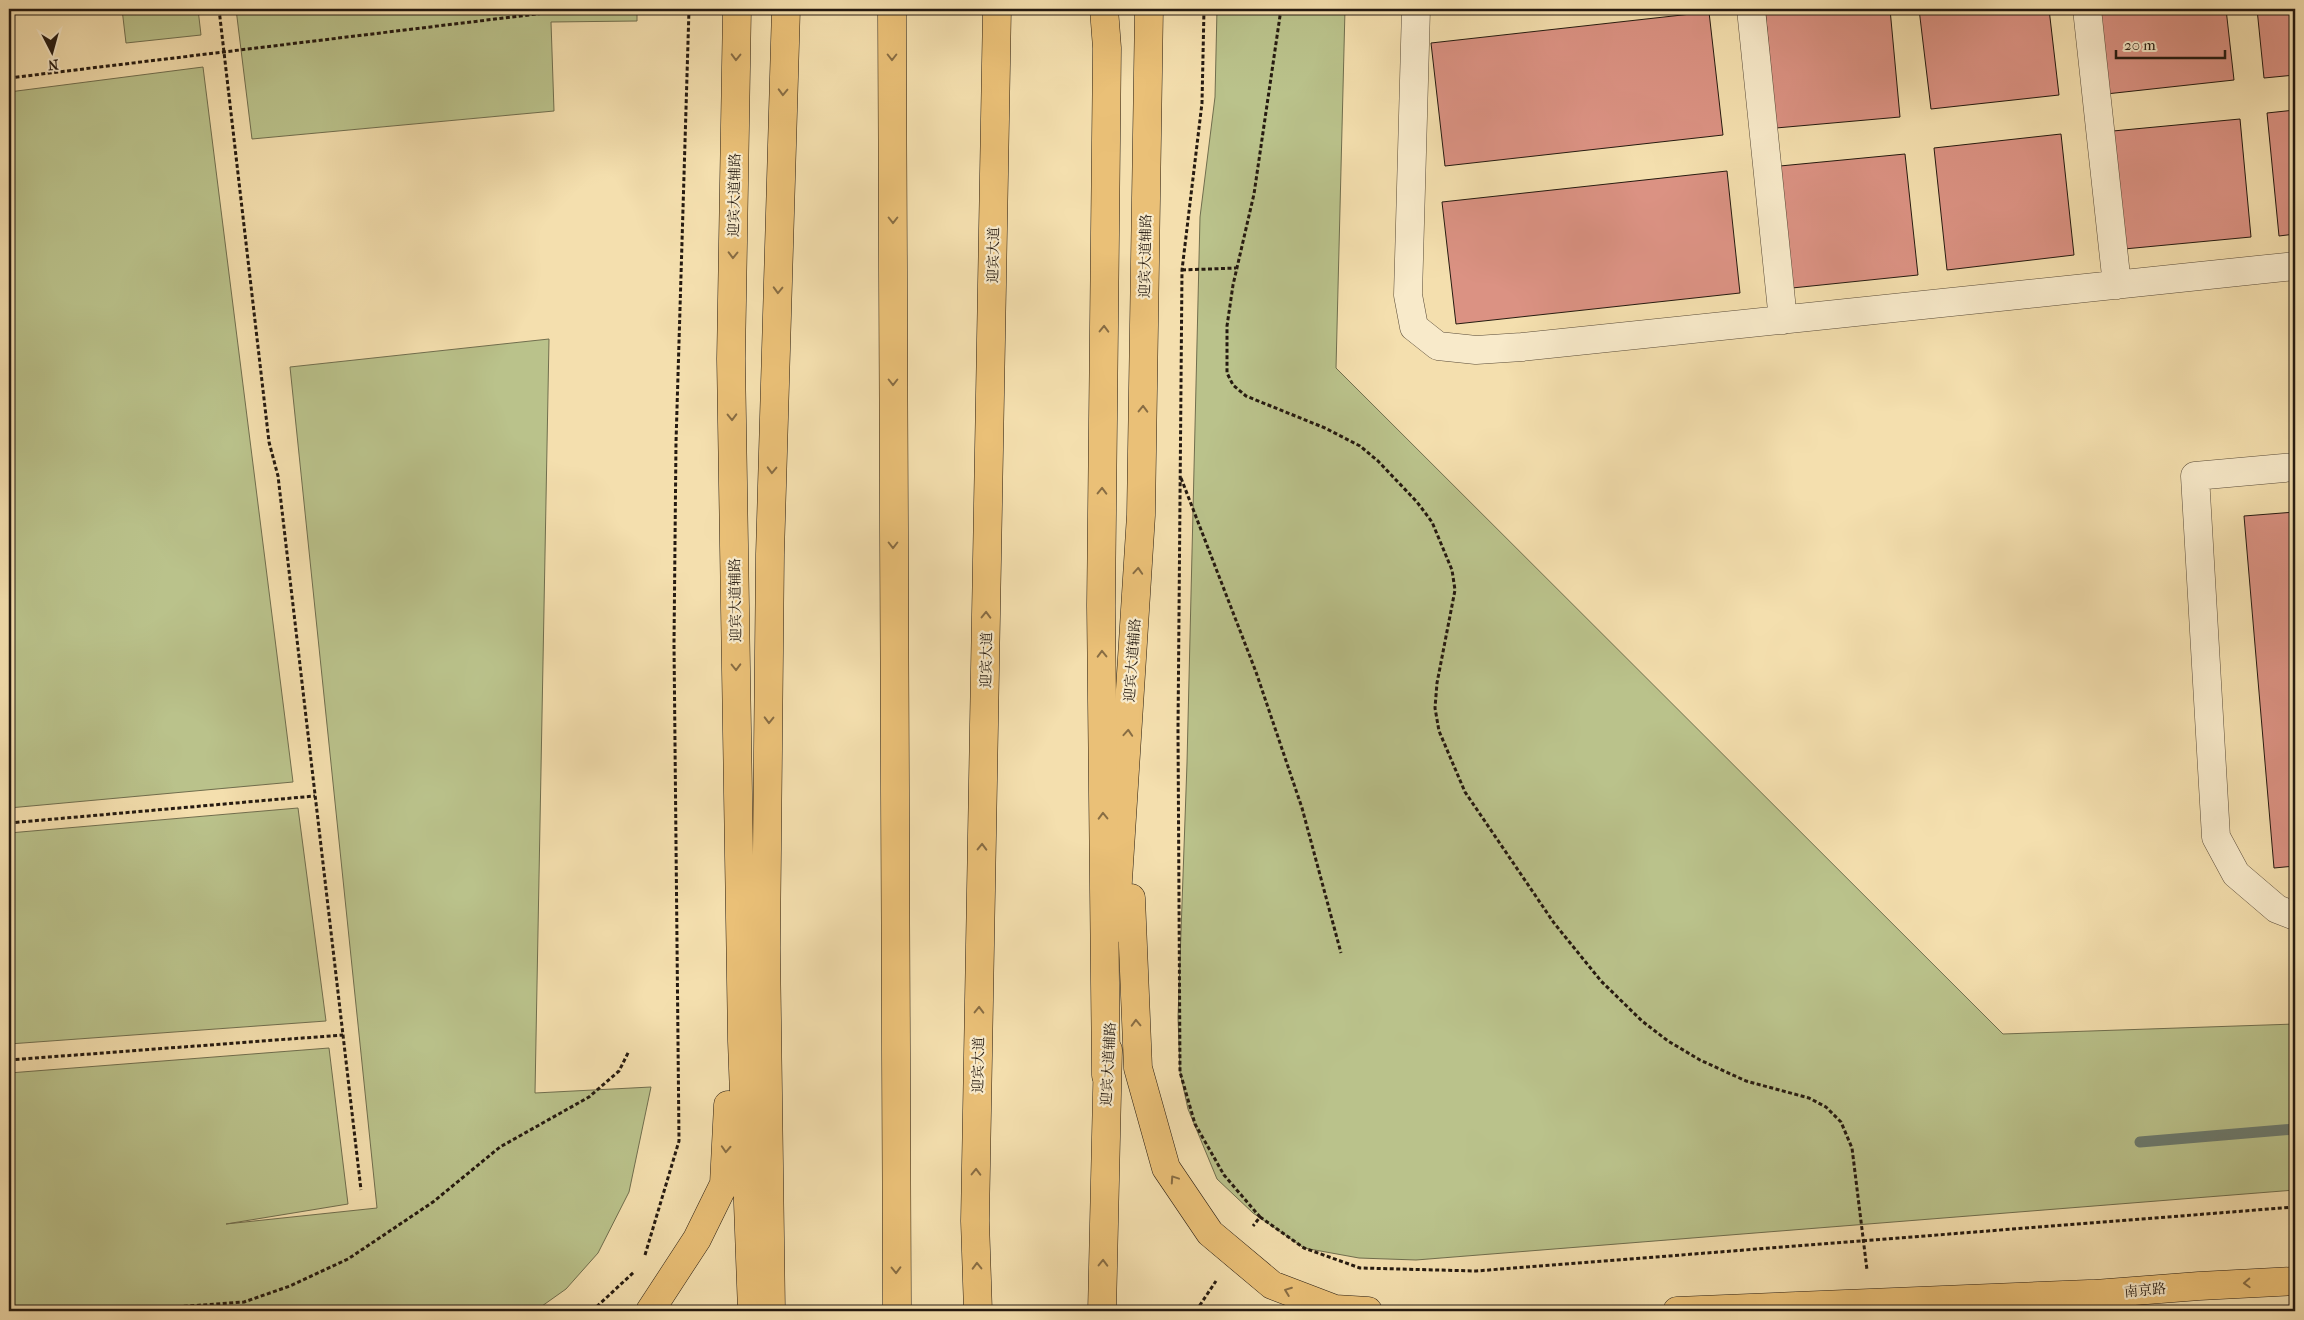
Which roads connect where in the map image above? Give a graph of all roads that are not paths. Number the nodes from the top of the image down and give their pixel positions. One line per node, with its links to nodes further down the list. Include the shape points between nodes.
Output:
1 (737, 9): 15 (main road, 迎宾大道辅路, one-way to 15, via 731,359)
2 (786, 9): 22 (main road, one-way to 22, via 770,574 766,948)
3 (892, 9): 23 (main road, one-way to 23)
4 (997, 9): 24 (main road, 迎宾大道, one-way to 4, via 976,1221)
5 (1104, 9): 17 (main road, one-way to 5, via 1101,606)
6 (1149, 9): 14 (main road, 迎宾大道辅路, one-way to 6, via 1141,515)
7 (1416, 9): 12 (lane, via 1408,295 1414,327 1438,346 1476,350)
8 (1751, 9): 12 (lane)
9 (2087, 9): 11 (lane)
10 (2295, 266): 11 (lane)
11 (2117, 285): 12 (lane)
12 (1783, 320)
13 (2295, 467): 16 (lane, via 2195,476 2216,837 2236,874 2277,909)
14 (1126, 762): 17 (main road, 迎宾大道辅路); 26 (main road, one-way to 14, via 1335,1309 1272,1285 1210,1233 1166,1168 1138,1068)
15 (740, 891): 20 (main road, one-way to 20, via 724,1184 697,1239); 21 (main road, 迎宾大道辅路)
16 (2295, 916)
17 (1106, 1075): 25 (main road, 迎宾大道辅路, one-way to 17)
18 (2295, 1281): 19 (main road, 南京路, one-way to 19)
19 (1874, 1307): 27 (main road, 南京路)
20 (650, 1311)
21 (752, 1311)
22 (771, 1311)
23 (897, 1311)
24 (978, 1311)
25 (1102, 1311)
26 (1368, 1311)
27 (1677, 1311)

